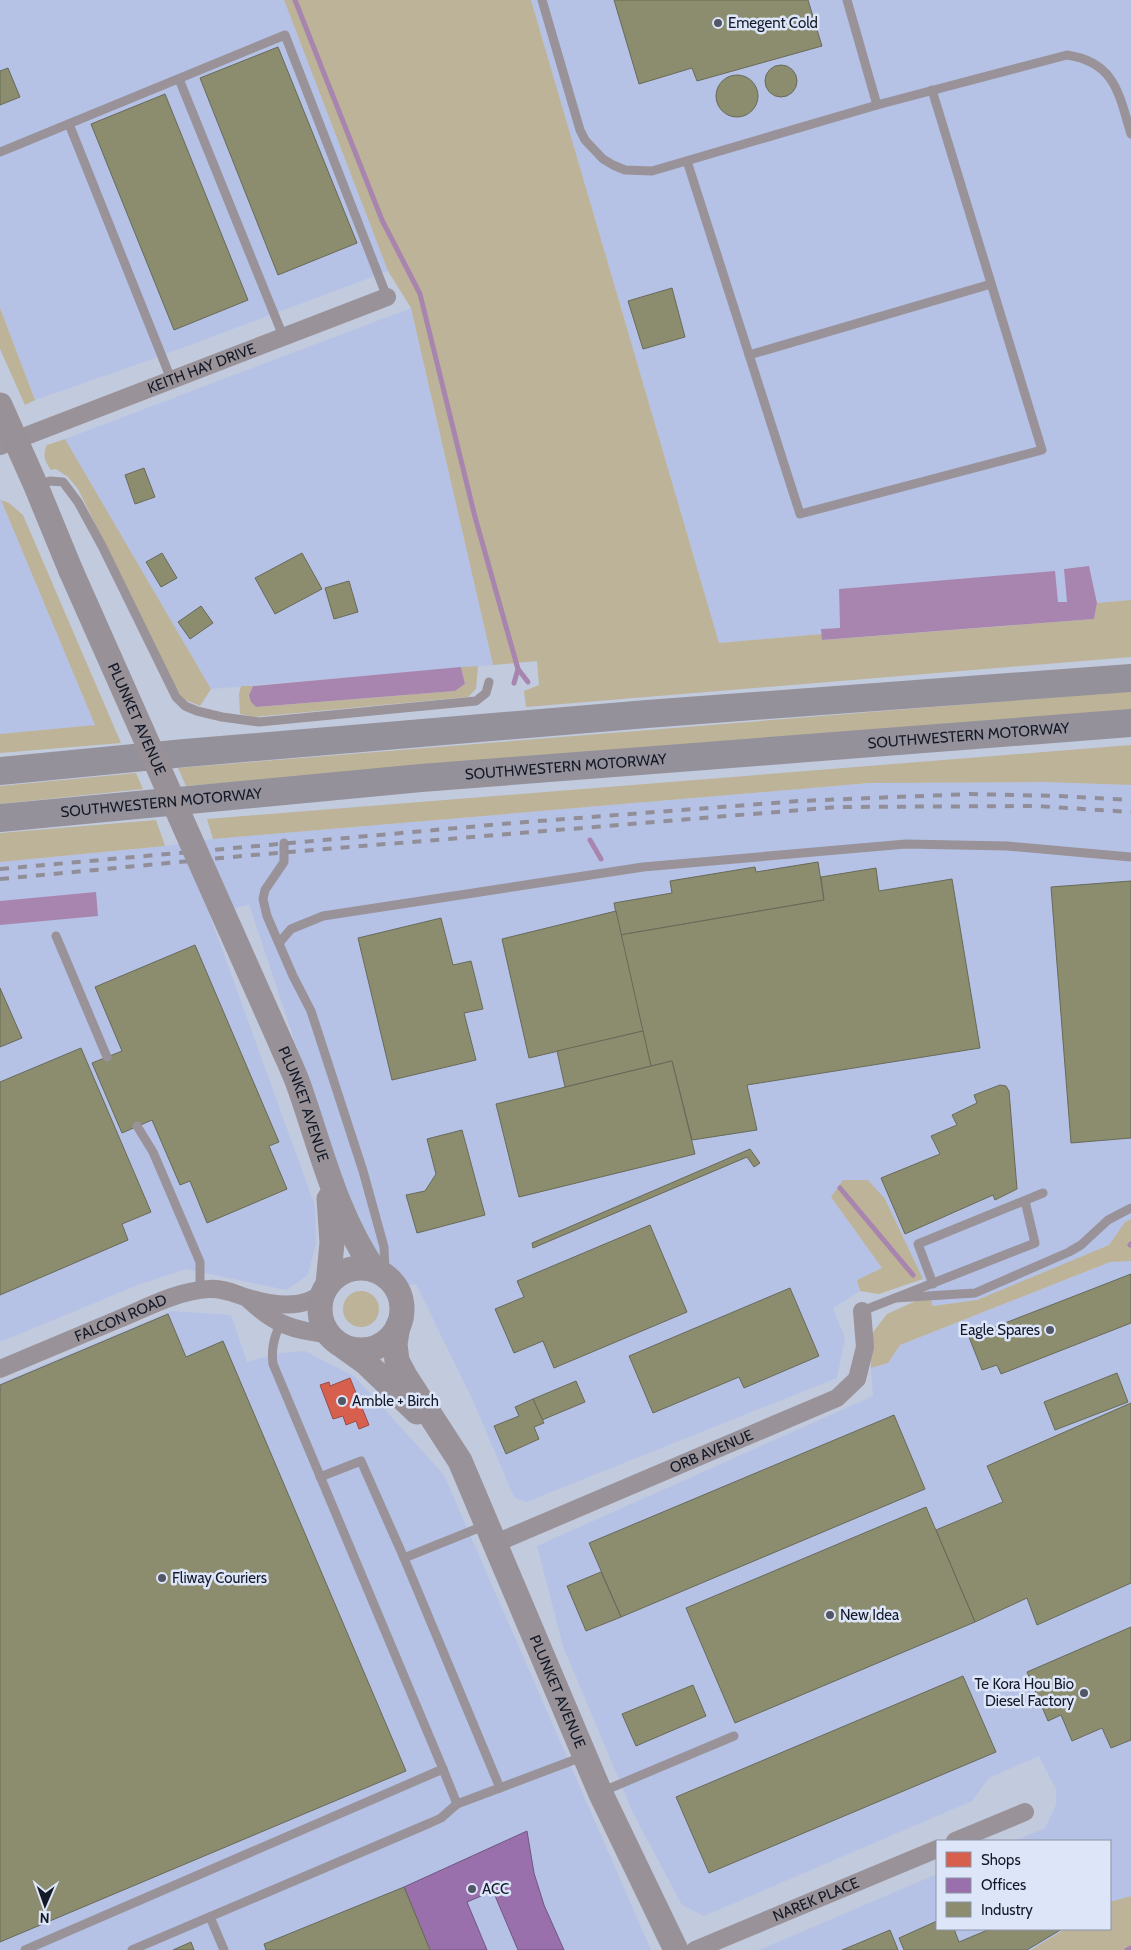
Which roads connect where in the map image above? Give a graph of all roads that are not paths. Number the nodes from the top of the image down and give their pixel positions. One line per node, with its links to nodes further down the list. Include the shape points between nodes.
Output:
1 (542, 0): 9 (lane, via 585,140 598,154 625,170 652,171)
2 (846, 0): 5 (lane)
3 (179, 79): 6 (lane); 11 (lane, via 285,35); 12 (lane)
4 (932, 90): 5 (lane); 7 (lane, via 1053,58 1077,56 1101,67 1109,75 1118,91); 10 (lane)
5 (877, 105): 9 (lane)
6 (69, 124): 8 (lane); 14 (lane)
7 (1131, 134)
8 (0, 152)
9 (687, 161): 13 (lane)
10 (991, 284): 13 (lane); 13 (lane, via 1042,450 800,514)
11 (387, 297): 12 (street, KEITH HAY DRIVE)
12 (283, 336): 14 (street, KEITH HAY DRIVE)
13 (749, 355)
14 (171, 379): 16 (street, KEITH HAY DRIVE)
15 (0, 405): 16 (main road, PLUNKET AVENUE)
16 (8, 442): 17 (main road, PLUNKET AVENUE)
17 (36, 486): 19 (lane, via 50,481 63,482 78,502 176,697 185,706 222,717 259,722 476,700 486,692); 29 (main road, PLUNKET AVENUE, bridge, via 299,1086)
18 (1131, 678): 21 (highway, via 647,714)
19 (489, 682)
20 (1131, 723): 22 (highway, SOUTHWESTERN MOTORWAY, via 421,778)
21 (0, 771)
22 (0, 818)
23 (284, 843): 26 (lane, via 284,862 263,899)
24 (1131, 857): 26 (lane, via 1007,846 906,844 643,867 323,916 291,929)
25 (56, 936): 27 (lane)
26 (279, 943): 33 (lane, via 311,1011 360,1162 384,1247)
27 (107, 1057)
28 (137, 1126): 36 (lane, via 153,1152 200,1262)
29 (327, 1174): 33 (main road, PLUNKET AVENUE, via 349,1230); 35 (main road, PLUNKET AVENUE, via 332,1242)
30 (1043, 1194): 31 (lane)
31 (1025, 1201): 34 (lane, via 1035,1242); 34 (lane, via 918,1244)
32 (1131, 1208): 38 (lane, via 1108,1220 1069,1252 974,1293)
33 (379, 1273): 35 (main road, via 361,1268 349,1270 338,1275); 41 (main road, via 395,1286 400,1298 402,1312)
34 (932, 1284): 38 (lane)
35 (326, 1287): 37 (street, FALCON ROAD, via 318,1297 308,1302 290,1305); 42 (main road, via 320,1313 323,1324)
36 (200, 1290): 37 (street, FALCON ROAD, via 225,1290); 43 (street, FALCON ROAD, via 164,1300)
37 (247, 1298): 40 (street, FALCON ROAD)
38 (895, 1298): 39 (lane)
39 (862, 1311): 46 (street, ORB AVENUE, via 865,1347 856,1379 837,1398)
40 (280, 1324): 42 (street, FALCON ROAD); 45 (lane, via 271,1352 273,1364)
41 (398, 1326): 42 (main road, via 392,1336 376,1347 357,1350); 44 (main road, PLUNKET AVENUE, via 397,1361)
42 (336, 1341): 44 (main road, PLUNKET AVENUE, via 365,1362)
43 (0, 1369)
44 (441, 1434): 46 (main road, PLUNKET AVENUE, via 460,1461)
45 (320, 1477): 47 (lane, via 360,1461); 50 (lane)
46 (492, 1533): 47 (lane); 49 (main road, PLUNKET AVENUE)
47 (404, 1558): 51 (lane)
48 (734, 1736): 52 (lane)
49 (585, 1756): 51 (lane); 52 (main road, PLUNKET AVENUE)
50 (443, 1770): 53 (lane); 58 (lane)
51 (500, 1788): 53 (lane)
52 (600, 1792): 61 (main road, PLUNKET AVENUE)
53 (458, 1804): 57 (lane, via 441,1818)
54 (1025, 1812): 55 (street)
55 (957, 1840)
56 (936, 1849): 62 (street, NAREK PLACE)
57 (210, 1917): 59 (lane); 60 (lane)
58 (25, 1950)
59 (132, 1950)
60 (224, 1950)
61 (676, 1950)
62 (695, 1950)

